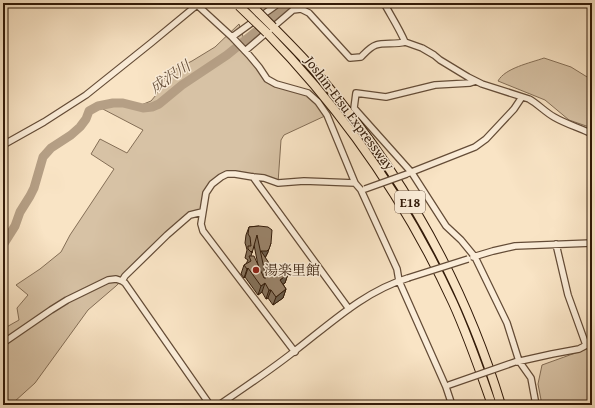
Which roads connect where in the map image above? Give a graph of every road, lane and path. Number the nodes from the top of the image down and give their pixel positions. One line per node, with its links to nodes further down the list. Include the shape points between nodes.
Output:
1 (249, 3): 6 (highway, Joshin-Etsu Expressway / E18, bridge)
2 (278, 3): 7 (street)
3 (384, 3): 8 (street)
4 (196, 4): 7 (street); 13 (street, via 86,95)
5 (238, 5): 6 (highway, Joshin-Etsu Expressway / E18, bridge)
6 (270, 30): 34 (highway, Joshin-Etsu Expressway / E18, via 359,141 401,206 454,304); 35 (highway, Joshin-Etsu Expressway / E18, via 321,78 366,136 410,202 462,300 487,361)
7 (232, 37): 9 (street)
8 (405, 42): 9 (street, via 375,45 360,57 350,58 309,13 301,9 293,10); 10 (street, via 422,48)
9 (245, 51): 16 (street, via 267,79 308,93 318,102 327,114)
10 (476, 81): 11 (street); 14 (street, via 435,85 386,97 356,93 354,108)
11 (522, 97): 12 (street, via 529,98 554,118); 14 (street, via 486,139 475,147)
12 (592, 134)
13 (3, 145)
14 (409, 173): 17 (street, bridge); 21 (street, via 446,226)
15 (253, 177): 16 (street, via 278,183); 18 (street, via 227,174 221,177 206,193); 24 (street)
16 (355, 183): 17 (street)
17 (363, 190): 23 (street, via 397,269)
18 (202, 212): 22 (street, via 190,214); 28 (street, via 203,231)
19 (592, 242): 20 (street)
20 (556, 244): 21 (street, via 515,246); 27 (street, via 568,295)
21 (475, 257): 23 (street, bridge); 29 (street, via 507,323)
22 (122, 281): 26 (street, via 108,280 67,300); 31 (street)
23 (399, 281): 24 (street); 30 (street)
24 (349, 309): 28 (street)
25 (592, 342): 27 (street)
26 (3, 343)
27 (586, 345): 29 (street, via 579,349)
28 (295, 352): 32 (street)
29 (517, 361): 30 (street, bridge); 36 (street, via 531,378)
30 (448, 386): 33 (street)
31 (210, 405)
32 (219, 405)
33 (452, 405)
34 (492, 405)
35 (501, 405)
36 (536, 405)

